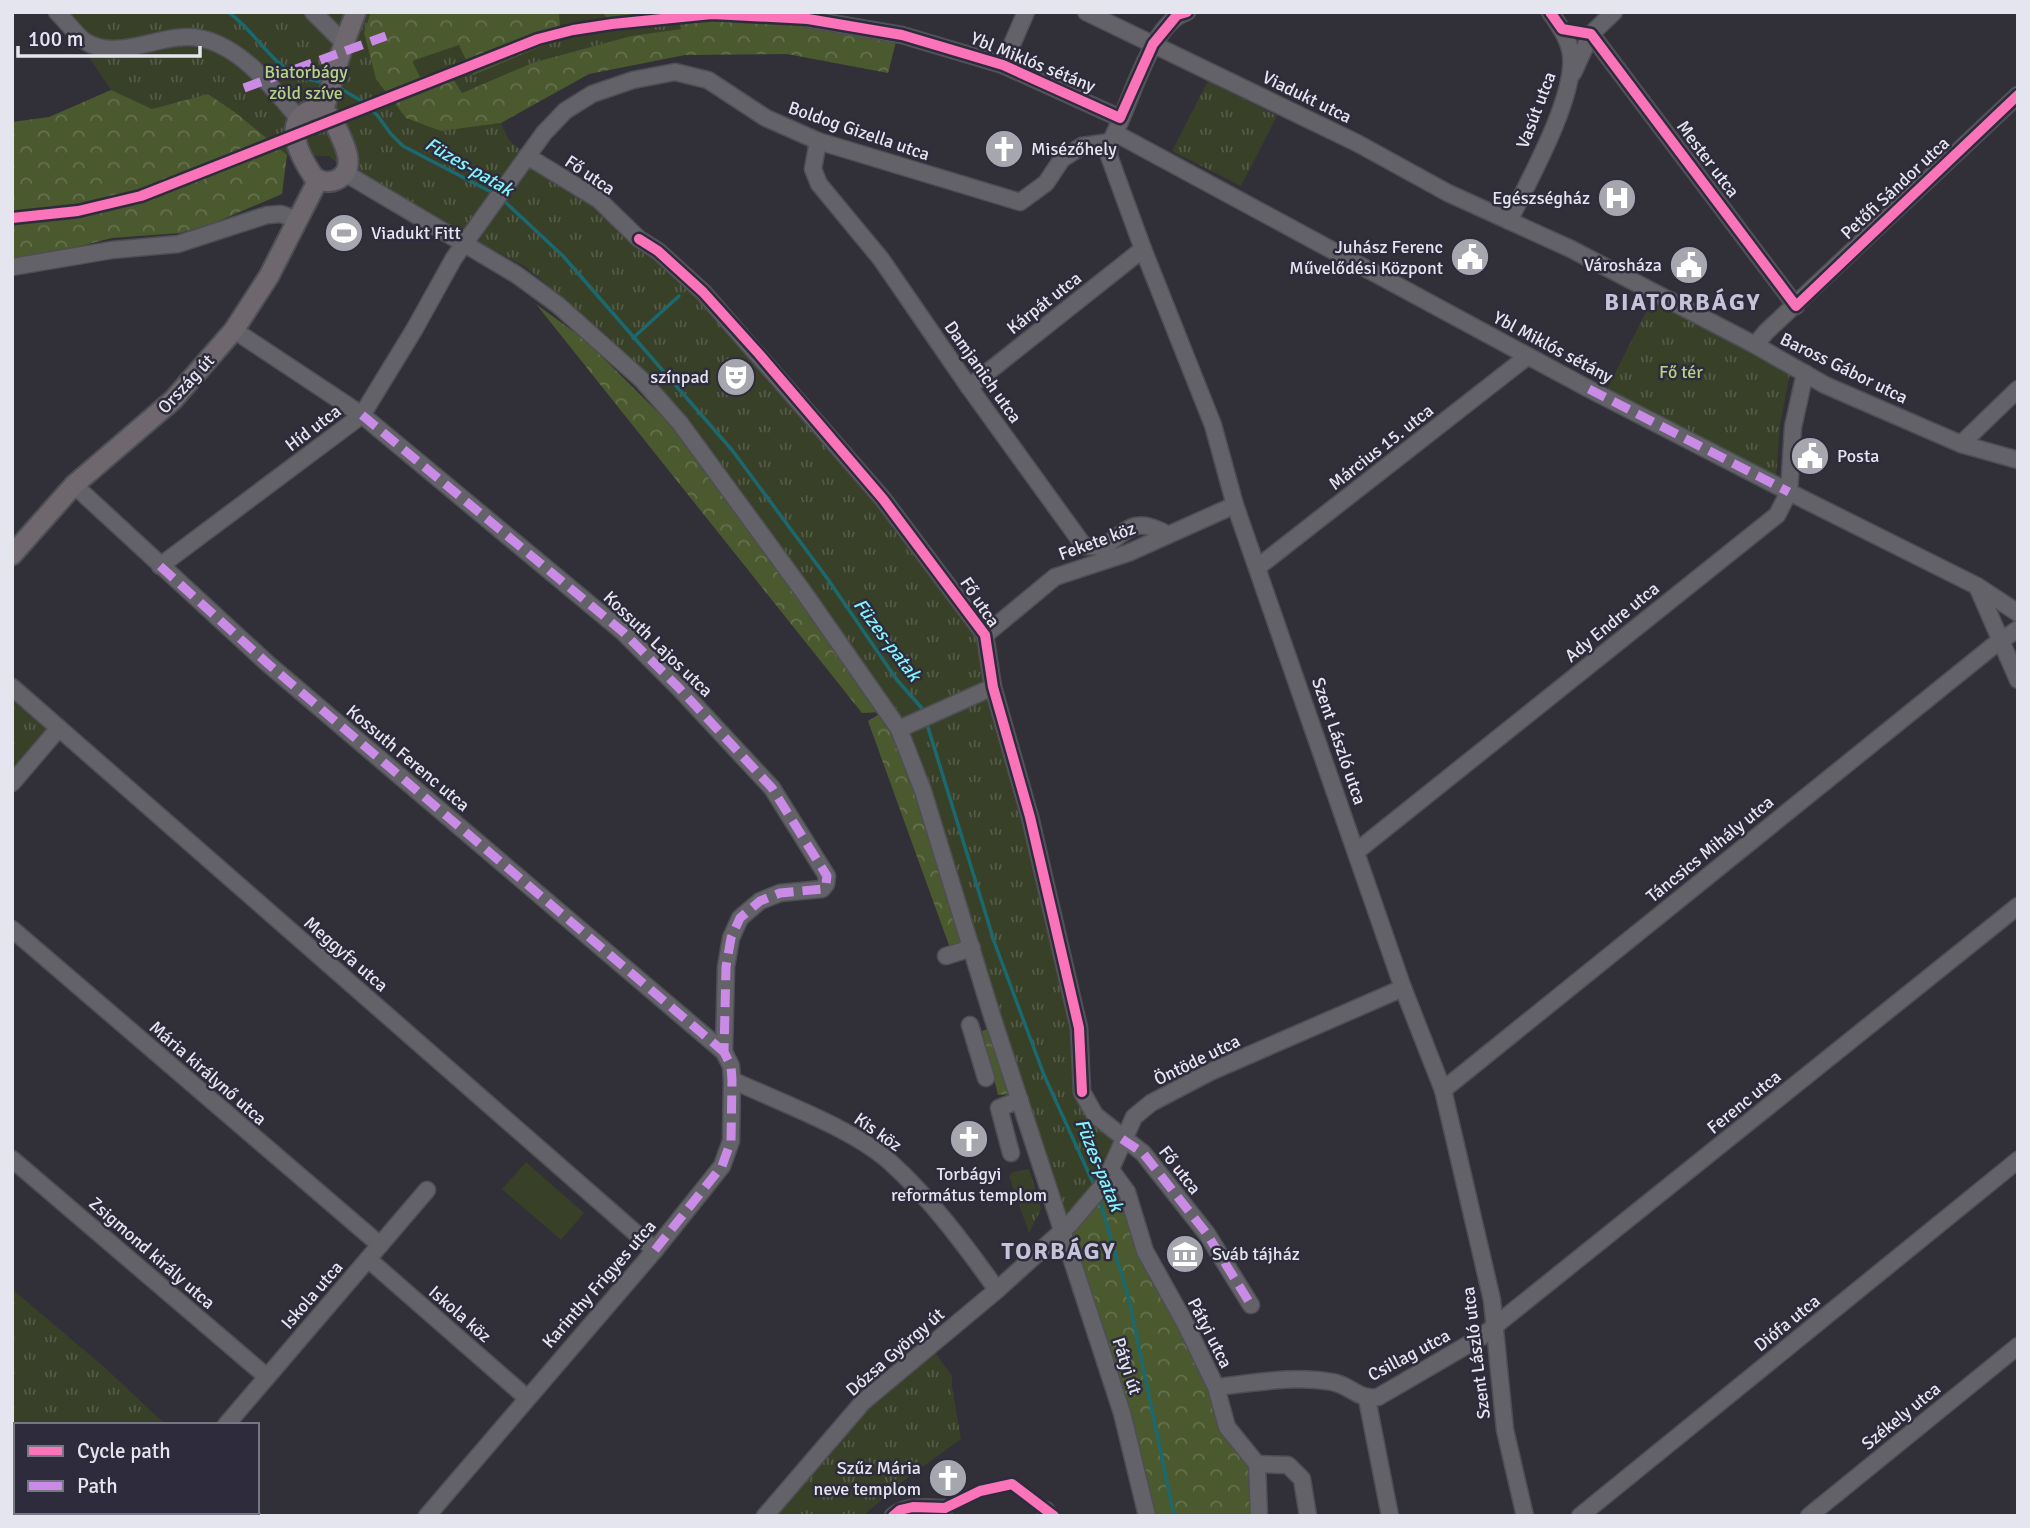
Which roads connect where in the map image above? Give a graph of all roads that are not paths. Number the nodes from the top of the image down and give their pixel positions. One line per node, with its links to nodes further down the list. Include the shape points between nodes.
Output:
1 (57, 12): 18 (street, via 84,40 101,47 118,49 172,38 199,38 230,51 263,77)
2 (313, 12): 12 (street)
3 (356, 12): 12 (main road)
4 (1026, 12): 14 (street, Ybl Miklós sétány)
5 (1086, 12): 13 (street, Viadukt utca)
6 (1187, 12): 13 (street, via 1177,15)
7 (1549, 12): 10 (street, Vasút utca)
8 (1615, 12): 11 (street)
9 (808, 19): 14 (street, Ybl Miklós sétány, via 902,35)
10 (1562, 29): 11 (street); 15 (street, Vasút utca, via 1571,53)
11 (1591, 34): 15 (street); 29 (street, Mester utca)
12 (344, 43): 17 (main road)
13 (1153, 44): 19 (street); 25 (street, Viadukt utca)
14 (1003, 65): 19 (street, Ybl Miklós sétány)
15 (1571, 77): 25 (street, Vasút utca, via 1556,121)
16 (2018, 95): 29 (street, Petőfi Sándor utca)
17 (323, 111): 18 (main road, via 312,110); 22 (main road, via 333,120 347,154)
18 (298, 118): 23 (main road, via 295,136)
19 (1115, 131): 20 (street, Boldog Gizella utca, via 1062,159 1046,183 1020,202); 27 (street, Szent László utca, via 1109,156); 32 (street, Ybl Miklós sétány)
20 (818, 141): 21 (street, Boldog Gizella utca, via 766,118 708,80 675,72 593,94 565,111); 34 (street, Damjanich utca, via 813,169 819,184 881,259)
21 (527, 156): 26 (street); 49 (street, Fő utca, via 599,200 703,292 883,499)
22 (345, 173): 23 (main road, via 330,183); 26 (street)
23 (318, 180): 24 (main road, Ország út)
24 (298, 220): 28 (street, via 267,215 178,244); 30 (main road, Ország út, via 270,276)
25 (1508, 221): 31 (street, Baross Gábor utca)
26 (465, 244): 36 (street, Híd utca); 54 (street, via 558,305 649,388)
27 (1143, 250): 34 (street, Kárpát utca); 41 (street, Szent László utca, via 1213,425)
28 (12, 267)
29 (1796, 306): 31 (street, Petőfi Sándor utca)
30 (234, 330): 36 (street, Kossuth Lajos utca); 39 (main road, Ország út, via 173,400)
31 (1755, 345): 33 (street, Baross Gábor utca)
32 (1528, 356): 40 (street, Ybl Miklós sétány); 45 (street, Március 15. utca)
33 (1805, 373): 37 (street, Baross Gábor utca); 40 (street, via 1793,427)
34 (969, 387): 42 (street, Damjanich utca, via 1084,546 1104,548 1131,526 1151,525)
35 (2018, 389): 37 (street)
36 (362, 415): 44 (street, Híd utca); 64 (street, Kossuth Lajos utca, via 623,632 772,788 824,869 827,884 822,889 760,901 740,918 726,967)
37 (1961, 444): 38 (street, Baross Gábor utca)
38 (2018, 460)
39 (74, 485): 43 (main road, Ország út); 44 (street, Kossuth Ferenc utca)
40 (1789, 492): 46 (street, Ybl Miklós sétány); 57 (street, Ady Endre utca, via 1777,515)
41 (1236, 505): 42 (street, Fekete köz); 45 (street, Szent László utca)
42 (1167, 534): 49 (street, Fekete köz, via 1128,553 1055,577)
43 (12, 555)
44 (160, 566): 64 (street, Kossuth Ferenc utca, via 267,663)
45 (1258, 567): 57 (street, Szent László utca)
46 (1977, 586): 47 (street, Ybl Miklós sétány); 50 (street)
47 (2018, 613)
48 (2018, 629): 50 (street, Táncsics Mihály utca)
49 (985, 635): 53 (street, Fő utca)
50 (2001, 639): 51 (street); 67 (street, Táncsics Mihály utca)
51 (2018, 680)
52 (12, 687): 55 (street, Meggyfa utca)
53 (993, 687): 54 (street); 69 (street, Fő utca, via 1030,817 1079,1028 1082,1092 1095,1115)
54 (906, 726): 60 (street)
55 (59, 728): 56 (street); 77 (street, Meggyfa utca)
56 (12, 783)
57 (1357, 851): 62 (street, Szent László utca)
58 (2018, 905): 81 (street, Ferenc utca)
59 (12, 929): 76 (street, Mária királynő utca)
60 (972, 948): 61 (street); 68 (street)
61 (946, 956)
62 (1403, 988): 67 (street, Szent László utca); 69 (street, Öntöde utca, via 1210,1072 1151,1103 1134,1117)
63 (971, 1025): 65 (street)
64 (724, 1052): 66 (street, Karinthy Frigyes utca)
65 (986, 1078)
66 (732, 1080): 77 (street, Karinthy Frigyes utca, via 731,1141 722,1166); 79 (street, Kis köz, via 842,1130 889,1160 958,1237)
67 (1443, 1090): 81 (street, Szent László utca, via 1492,1300)
68 (1020, 1100): 70 (street, via 999,1108); 75 (street)
69 (1122, 1139): 73 (street, Öntöde utca); 80 (street, Fő utca, via 1143,1153 1207,1234)
70 (1011, 1153)
71 (12, 1159): 83 (street, Zsigmond király utca)
72 (2018, 1160): 98 (street, Diófa utca)
73 (1108, 1177): 75 (street, Öntöde utca); 84 (street, Pátyi utca, via 1127,1192 1145,1251)
74 (427, 1190): 76 (street, Iskola utca)
75 (1063, 1231): 79 (street, Dózsa György út); 93 (street, Pátyi út, via 1122,1413)
76 (380, 1245): 78 (street, Iskola utca)
77 (655, 1250): 85 (street, Karinthy Frigyes utca)
78 (368, 1259): 83 (street, Iskola utca); 85 (street, Iskola köz)
79 (997, 1290): 91 (street, Dózsa György út, via 863,1402)
80 (1251, 1305)
81 (1493, 1328): 86 (street, Csillag utca, via 1398,1387); 97 (street, Szent László utca, via 1505,1430)
82 (2018, 1346): 99 (street, Székely utca)
83 (267, 1377): 87 (street, Iskola utca)
84 (1216, 1387): 86 (street, Csillag utca, via 1294,1378 1335,1382); 88 (street, Pátyi utca, via 1227,1427)
85 (527, 1398): 90 (street, Karinthy Frigyes utca)
86 (1367, 1399): 96 (street)
87 (228, 1423)
88 (1257, 1464): 94 (street); 95 (street, via 1288,1465 1302,1479)
89 (945, 1508): 92 (street, via 913,1507)
90 (428, 1516)
91 (765, 1516)
92 (893, 1516)
93 (1147, 1516)
94 (1259, 1516)
95 (1308, 1516)
96 (1390, 1516)
97 (1524, 1516)
98 (1580, 1516)
99 (1809, 1516)

